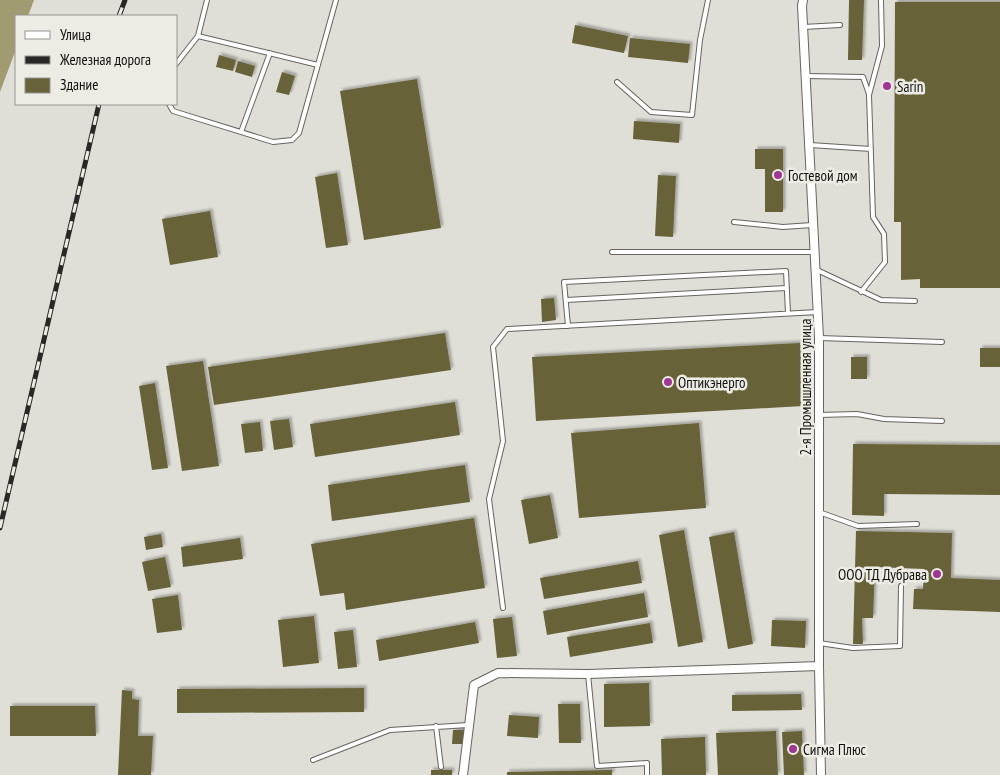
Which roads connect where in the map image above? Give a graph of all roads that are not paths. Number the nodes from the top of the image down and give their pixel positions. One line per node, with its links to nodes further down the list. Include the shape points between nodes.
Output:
1 (207, 0): 8 (lane)
2 (336, 0): 11 (lane)
3 (708, 0): 13 (lane, via 692,115 651,112)
4 (803, 0): 7 (street, 2-я Промышленная улица)
5 (881, 0): 14 (lane, via 882,46)
6 (840, 25): 7 (lane)
7 (803, 27): 12 (street, 2-я Промышленная улица)
8 (198, 36): 9 (lane); 10 (lane)
9 (270, 53): 11 (lane); 16 (lane)
10 (178, 61)
11 (318, 65): 16 (lane, via 299,133 292,140 273,142)
12 (806, 76): 14 (lane, via 863,77); 17 (street, 2-я Промышленная улица)
13 (617, 82)
14 (870, 95): 18 (lane)
15 (169, 105): 16 (lane, via 173,111)
16 (241, 132)
17 (810, 145): 18 (lane); 20 (street, 2-я Промышленная улица)
18 (871, 148): 25 (lane, via 873,217 884,234 886,262)
19 (734, 222): 20 (lane, via 783,228)
20 (814, 225): 22 (street, 2-я Промышленная улица)
21 (612, 252): 22 (lane)
22 (816, 252): 23 (street, 2-я Промышленная улица)
23 (817, 270): 25 (lane); 28 (street, 2-я Промышленная улица)
24 (786, 288): 26 (lane); 26 (lane, via 786,272 564,282); 29 (lane)
25 (862, 292): 27 (lane, via 881,300)
26 (566, 300): 30 (lane)
27 (915, 301)
28 (818, 312): 29 (lane); 31 (street, 2-я Промышленная улица)
29 (788, 313): 30 (lane)
30 (568, 326): 38 (lane, via 507,329 493,347 503,441 489,498)
31 (819, 338): 32 (lane); 33 (street, 2-я Промышленная улица)
32 (942, 342)
33 (819, 415): 34 (lane, via 857,414 884,420); 35 (street, 2-я Промышленная улица)
34 (942, 421)
35 (819, 512): 36 (lane, via 858,526); 39 (street, 2-я Промышленная улица)
36 (917, 524)
37 (901, 586): 39 (lane, via 900,646 853,648)
38 (503, 608)
39 (819, 643): 40 (street, 2-я Промышленная улица)
40 (819, 666): 41 (street); 48 (street, 2-я Промышленная улица)
41 (588, 674): 42 (street, via 498,673 474,685); 47 (lane, via 598,766 646,763)
42 (468, 724): 43 (lane); 46 (street)
43 (436, 726): 44 (lane, via 390,730); 45 (lane)
44 (313, 760)
45 (441, 767)
46 (463, 775)
47 (646, 775)
48 (821, 775)

